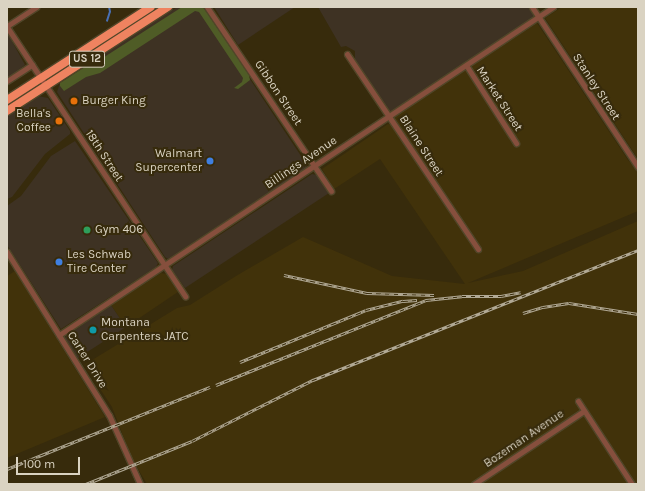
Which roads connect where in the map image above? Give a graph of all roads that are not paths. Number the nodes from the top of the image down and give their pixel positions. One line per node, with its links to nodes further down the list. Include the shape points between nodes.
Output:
1 (36, 7): 8 (street)
2 (151, 7): 13 (highway, US 12)
3 (168, 7): 13 (highway, US 12)
4 (208, 7): 18 (street, Gibbon Street)
5 (532, 7): 7 (street)
6 (553, 7): 7 (street, Billings Avenue)
7 (539, 17): 11 (street, Billings Avenue); 19 (street, Stanley Street)
8 (7, 26): 10 (street, 18th Street)
9 (346, 54): 16 (street, Blaine Street)
10 (32, 65): 12 (street); 13 (street, 18th Street)
11 (466, 65): 16 (street, Billings Avenue); 17 (street, Market Street)
12 (7, 82)
13 (43, 82): 14 (highway, US 12); 15 (highway, US 12); 23 (street, 18th Street)
14 (7, 100)
15 (7, 110)
16 (389, 116): 18 (street, Billings Avenue); 21 (street, Blaine Street)
17 (516, 143)
18 (314, 166): 20 (street, Gibbon Street); 23 (street, Billings Avenue)
19 (638, 167)
20 (331, 191)
21 (478, 249)
22 (7, 252): 25 (street, Carter Drive)
23 (164, 265): 24 (street, 18th Street); 25 (street, Billings Avenue)
24 (185, 296)
25 (59, 335): 28 (street, Carter Drive, via 109,415)
26 (578, 401): 27 (street)
27 (584, 411): 29 (street, Bozeman Avenue); 30 (street)
28 (140, 484)
29 (474, 484)
30 (632, 484)

